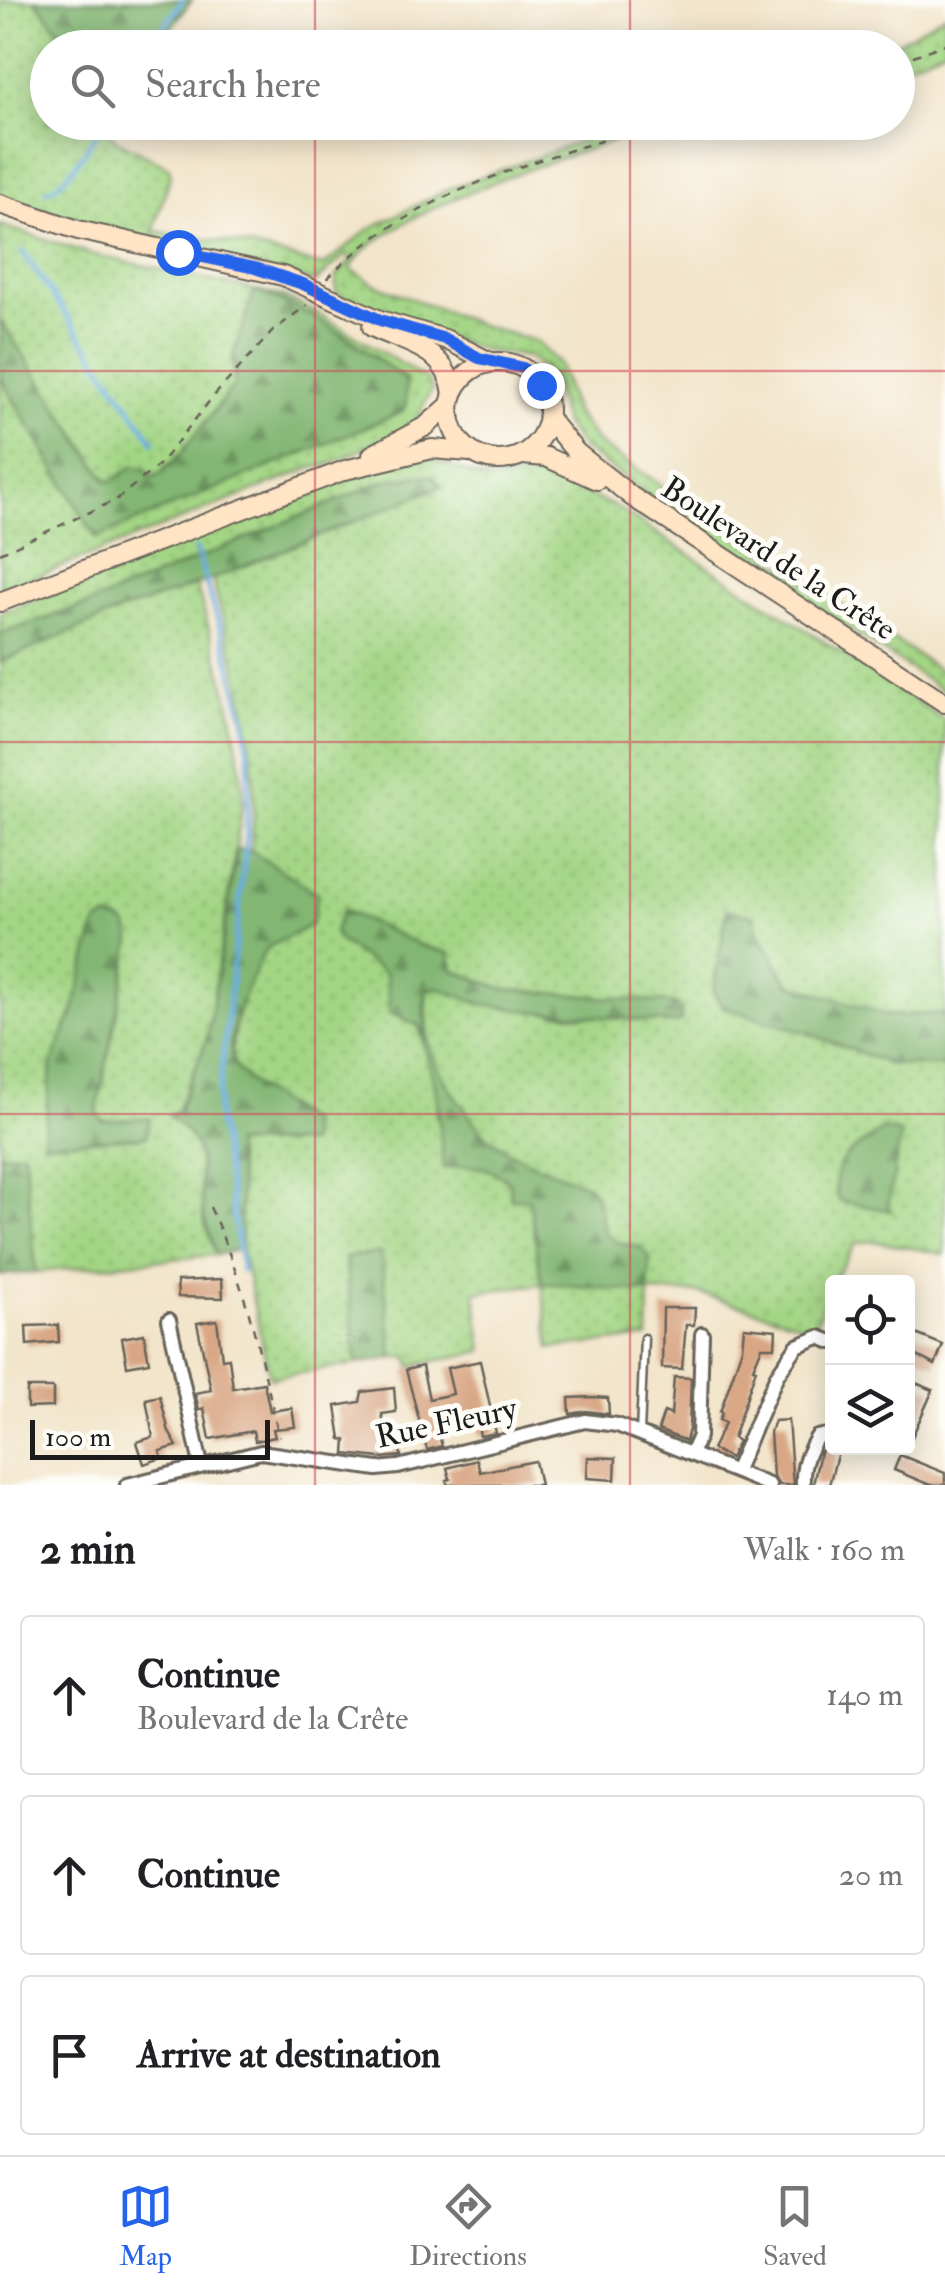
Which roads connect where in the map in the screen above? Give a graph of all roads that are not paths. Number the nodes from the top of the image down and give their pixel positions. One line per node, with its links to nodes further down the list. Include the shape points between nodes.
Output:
1 (0, 204): 3 (main road, via 78,230 255,268)
2 (0, 214): 3 (main road, via 72,238)
3 (316, 294): 4 (main road, via 445,339); 5 (main road, via 430,352 446,368)
4 (490, 362): 5 (main road, via 472,370); 6 (main road, via 515,364 536,378)
5 (451, 399): 7 (main road, via 452,426); 9 (main road, via 426,426)
6 (548, 418): 8 (main road, via 542,436); 10 (main road, Boulevard de la Crête, via 576,452)
7 (470, 452): 8 (main road, via 490,460); 9 (main road, via 432,448)
8 (522, 455): 10 (main road, Boulevard de la Crête, via 560,462)
9 (345, 470): 11 (main road)
10 (631, 496): 12 (main road, Boulevard de la Crête)
11 (0, 602)
12 (945, 703)
13 (169, 1320): 20 (street)
14 (702, 1334): 19 (street, via 699,1436)
15 (644, 1338): 17 (lane)
16 (825, 1339): 22 (street, via 797,1346)
17 (640, 1435): 19 (street, Rue Fleury); 21 (street, Rue Fleury, via 601,1422 573,1422)
18 (825, 1435): 27 (street, via 807,1453)
19 (692, 1454): 22 (street, Rue Fleury)
20 (201, 1465): 21 (street, Rue Fleury, via 261,1452); 24 (street, Rue Fleury)
21 (377, 1469): 23 (street)
22 (734, 1470): 25 (lane); 26 (street, Rue Fleury)
23 (383, 1484)
24 (127, 1485)
25 (726, 1485)
26 (770, 1485)
27 (803, 1485)

